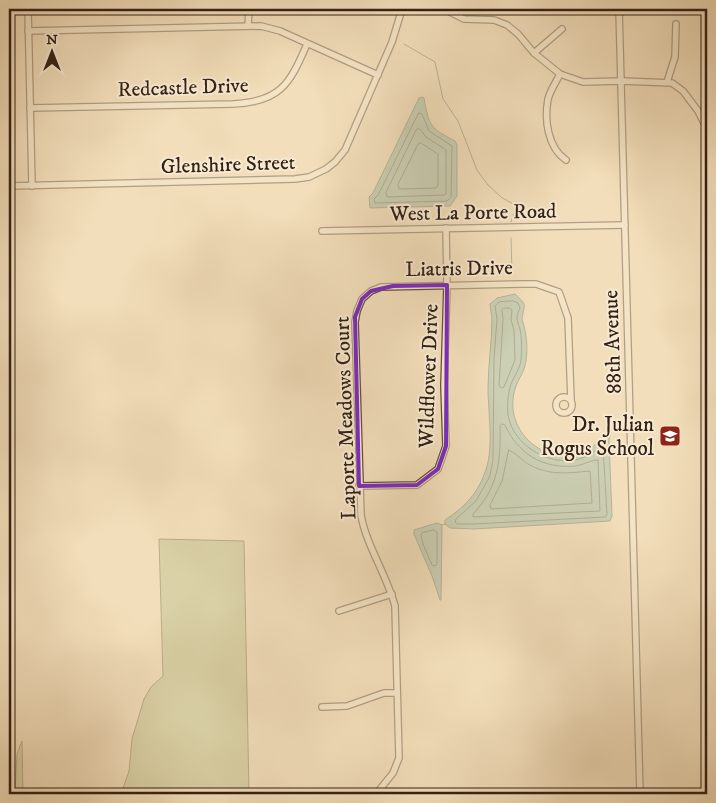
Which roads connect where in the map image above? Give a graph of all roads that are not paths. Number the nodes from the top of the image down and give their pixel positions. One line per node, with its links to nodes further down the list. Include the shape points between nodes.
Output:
1 (28, 9): 9 (street)
2 (249, 9): 7 (street)
3 (402, 9): 13 (street, Glenshire Street)
4 (444, 9): 11 (street, via 464,19 494,20 507,25)
5 (619, 9): 14 (street, 88th Avenue)
6 (676, 24): 15 (street, via 675,57)
7 (248, 26): 9 (street); 10 (street, via 272,29)
8 (562, 29): 11 (street)
9 (28, 31): 16 (street)
10 (307, 44): 13 (street); 16 (street, Redcastle Drive, via 288,82 272,96 256,102)
11 (534, 53): 12 (street)
12 (560, 74): 14 (street, via 584,82); 18 (street, via 548,99 547,122 551,140 559,155)
13 (378, 75): 20 (street, Glenshire Street, via 345,150 331,166 309,177)
14 (622, 81): 15 (street); 21 (street, 88th Avenue)
15 (667, 82): 17 (street, via 683,91)
16 (30, 108): 20 (street)
17 (707, 129)
18 (566, 160)
19 (9, 186): 20 (street, Glenshire Street)
20 (32, 186)
21 (625, 225): 22 (street, West La Porte Road); 33 (street, 88th Avenue)
22 (446, 228): 23 (street, West La Porte Road); 24 (street, Wildflower Drive)
23 (322, 230)
24 (446, 285): 25 (street, Liatris Drive, via 382,287); 26 (street, Liatris Drive, via 530,284 559,292 568,318); 27 (street, Wildflower Drive, via 446,446 438,469 417,485)
25 (362, 299): 27 (street, Laporte Meadows Court, via 355,322)
26 (571, 400)
27 (359, 486): 28 (street, Laporte Meadows Court, via 362,522)
28 (392, 594): 29 (street); 30 (street, Laporte Meadows Court)
29 (339, 611)
30 (397, 693): 31 (street, via 384,693 347,706); 32 (street, Laporte Meadows Court, via 399,758 393,773)
31 (322, 707)
32 (376, 794)
33 (640, 794)

